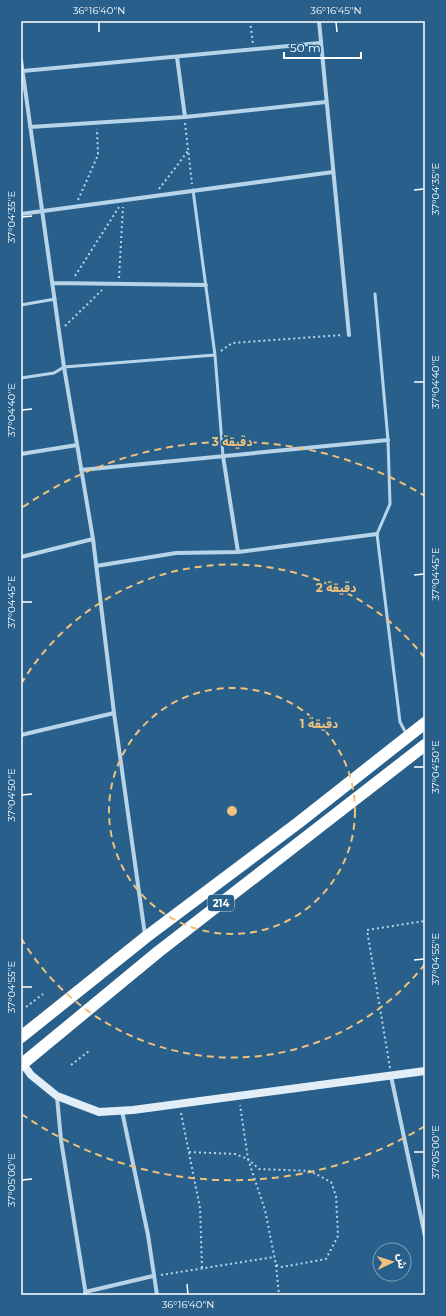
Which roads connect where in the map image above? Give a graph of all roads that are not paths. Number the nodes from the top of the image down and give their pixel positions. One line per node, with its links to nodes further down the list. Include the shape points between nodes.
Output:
1 (318, 21): 2 (street)
2 (320, 43): 3 (street); 6 (street)
3 (177, 57): 5 (street); 7 (street)
4 (21, 60): 5 (street)
5 (23, 72): 8 (street)
6 (326, 102): 7 (street); 9 (street)
7 (185, 117): 8 (street)
8 (30, 128): 11 (street)
9 (333, 172): 10 (street); 18 (street)
10 (193, 190): 11 (street); 14 (lane)
11 (42, 210): 12 (street); 13 (street)
12 (21, 214)
13 (52, 283): 14 (street); 16 (street)
14 (206, 285): 19 (lane)
15 (375, 294): 22 (lane)
16 (54, 298): 17 (lane); 20 (street)
17 (21, 305)
18 (349, 335)
19 (215, 355): 20 (lane); 25 (lane)
20 (64, 367): 21 (lane, via 54,373); 23 (street)
21 (21, 378)
22 (388, 440): 25 (street); 27 (lane, via 390,504)
23 (77, 445): 24 (street); 26 (street)
24 (21, 454)
25 (223, 456): 26 (street); 29 (street)
26 (81, 470): 28 (street)
27 (377, 534): 29 (street); 35 (lane, via 400,722)
28 (93, 539): 30 (street); 31 (street)
29 (238, 552): 31 (street, via 176,553)
30 (21, 557)
31 (96, 566): 32 (street)
32 (114, 713): 34 (street); 37 (street)
33 (425, 723): 35 (highway, 214)
34 (21, 735)
35 (408, 736): 37 (highway, 214, via 298,823)
36 (425, 745): 39 (highway, 214, via 158,952)
37 (146, 937): 38 (highway, 214)
38 (23, 1035): 39 (highway)
39 (39, 1050): 40 (highway, 214)
40 (22, 1065): 43 (street, via 31,1076)
41 (425, 1071): 42 (street)
42 (391, 1075): 44 (street); 45 (street)
43 (57, 1096): 44 (street, via 99,1112); 47 (street, via 61,1140)
44 (122, 1111): 46 (street, via 148,1235)
45 (425, 1236)
46 (153, 1276): 47 (street); 48 (street)
47 (86, 1293)
48 (157, 1295)

